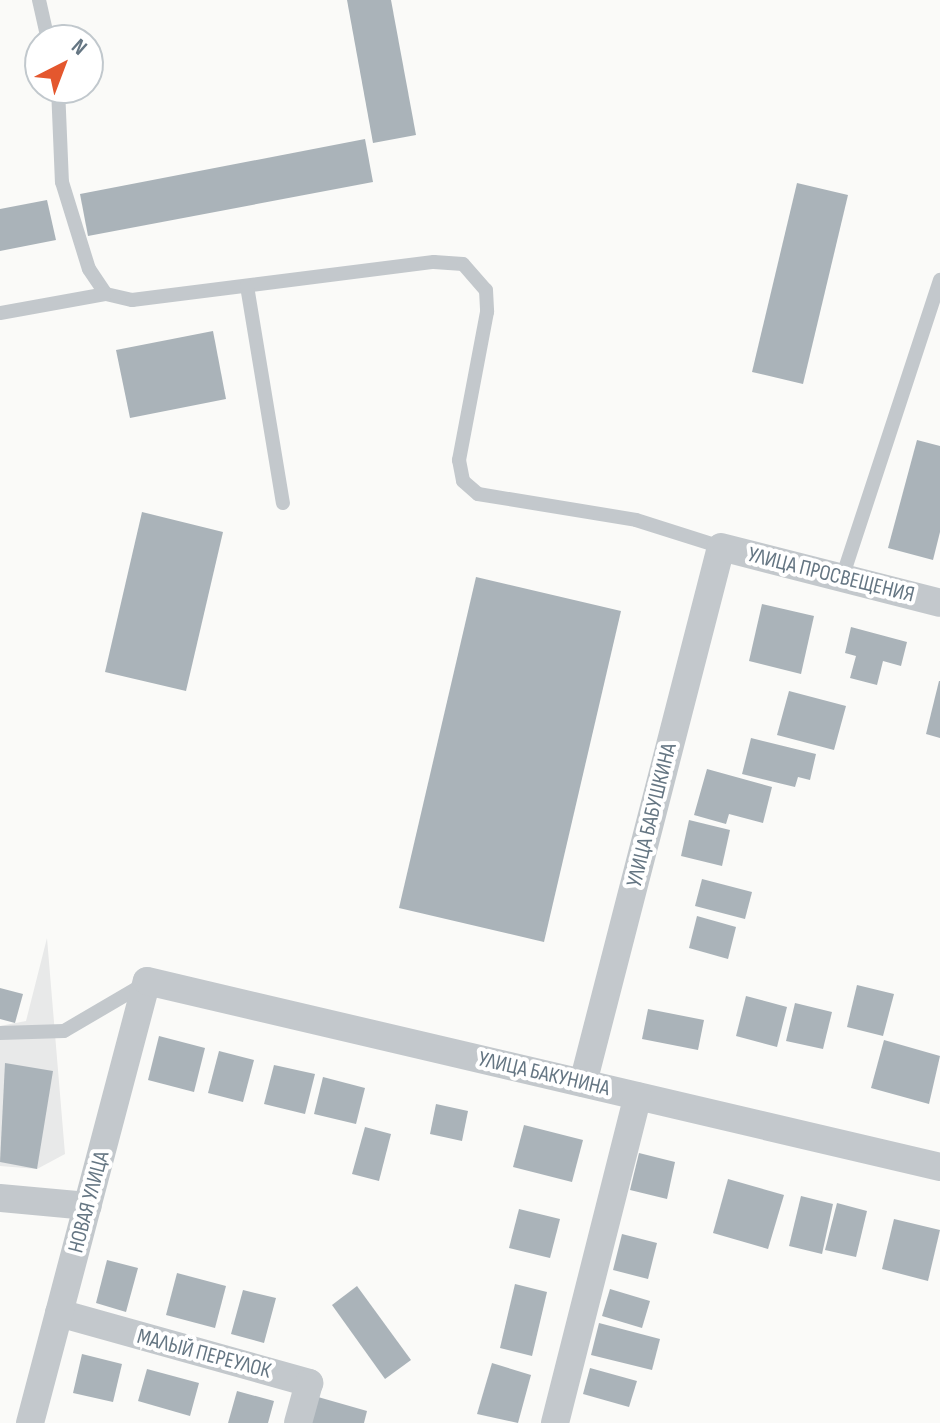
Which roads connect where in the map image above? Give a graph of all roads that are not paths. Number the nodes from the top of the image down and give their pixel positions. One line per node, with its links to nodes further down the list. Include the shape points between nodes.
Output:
1 (39, 0): 2 (lane)
2 (44, 24)
3 (59, 104): 6 (lane, via 62,182 89,269)
4 (940, 280): 10 (lane)
5 (247, 286): 6 (lane, via 132,300); 8 (lane); 9 (lane, via 434,262 463,264 486,290 487,312 459,460 463,481 478,494 636,520)
6 (106, 294): 7 (lane)
7 (0, 313)
8 (283, 503)
9 (721, 547): 10 (street, УЛИЦА ПРОСВЕЩЕНИЯ); 14 (street, УЛИЦА БАБУШКИНА)
10 (842, 578): 11 (street, УЛИЦА ПРОСВЕЩЕНИЯ)
11 (940, 603)
12 (147, 981): 13 (lane, via 64,1031); 14 (street, УЛИЦА БАКУНИНА); 18 (street, НОВАЯ УЛИЦА)
13 (0, 1033)
14 (583, 1083): 15 (street, УЛИЦА БАКУНИНА)
15 (638, 1096): 16 (street, УЛИЦА БАКУНИНА); 22 (street)
16 (940, 1167)
17 (0, 1198): 18 (street)
18 (88, 1206): 19 (street, НОВАЯ УЛИЦА)
19 (59, 1313): 20 (street, НОВАЯ УЛИЦА); 21 (street, МАЛЫЙ ПЕРЕУЛОК, via 309,1383)
20 (30, 1423)
21 (298, 1423)
22 (555, 1423)

